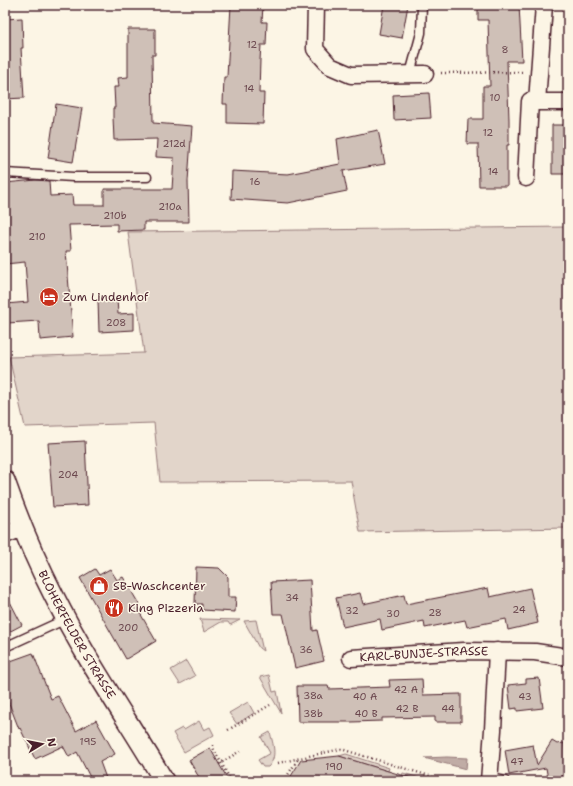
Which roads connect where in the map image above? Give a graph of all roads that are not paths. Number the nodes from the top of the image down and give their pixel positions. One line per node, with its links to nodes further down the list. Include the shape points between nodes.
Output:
1 (316, 5): 4 (street, via 315,49 330,66 352,75)
2 (422, 5): 4 (lane)
3 (544, 5): 5 (street)
4 (417, 74)
5 (537, 102): 6 (street); 9 (street, via 530,101)
6 (568, 102)
7 (5, 173): 8 (lane)
8 (147, 177)
9 (526, 178)
10 (5, 481): 11 (street, BLOHERFELDER STRASSE)
11 (14, 532): 12 (street, BLOHERFELDER STRASSE, via 42,572)
12 (66, 619): 13 (lane); 18 (street, BLOHERFELDER STRASSE)
13 (5, 647)
14 (496, 651): 15 (street, KARL-BUNJE-STRASSE, via 535,652); 16 (street, KARL-BUNJE-STRASSE); 17 (street, KARL-BUNJE-STRASSE)
15 (568, 657)
16 (351, 658)
17 (489, 779): 19 (lane)
18 (164, 781)
19 (505, 781)

